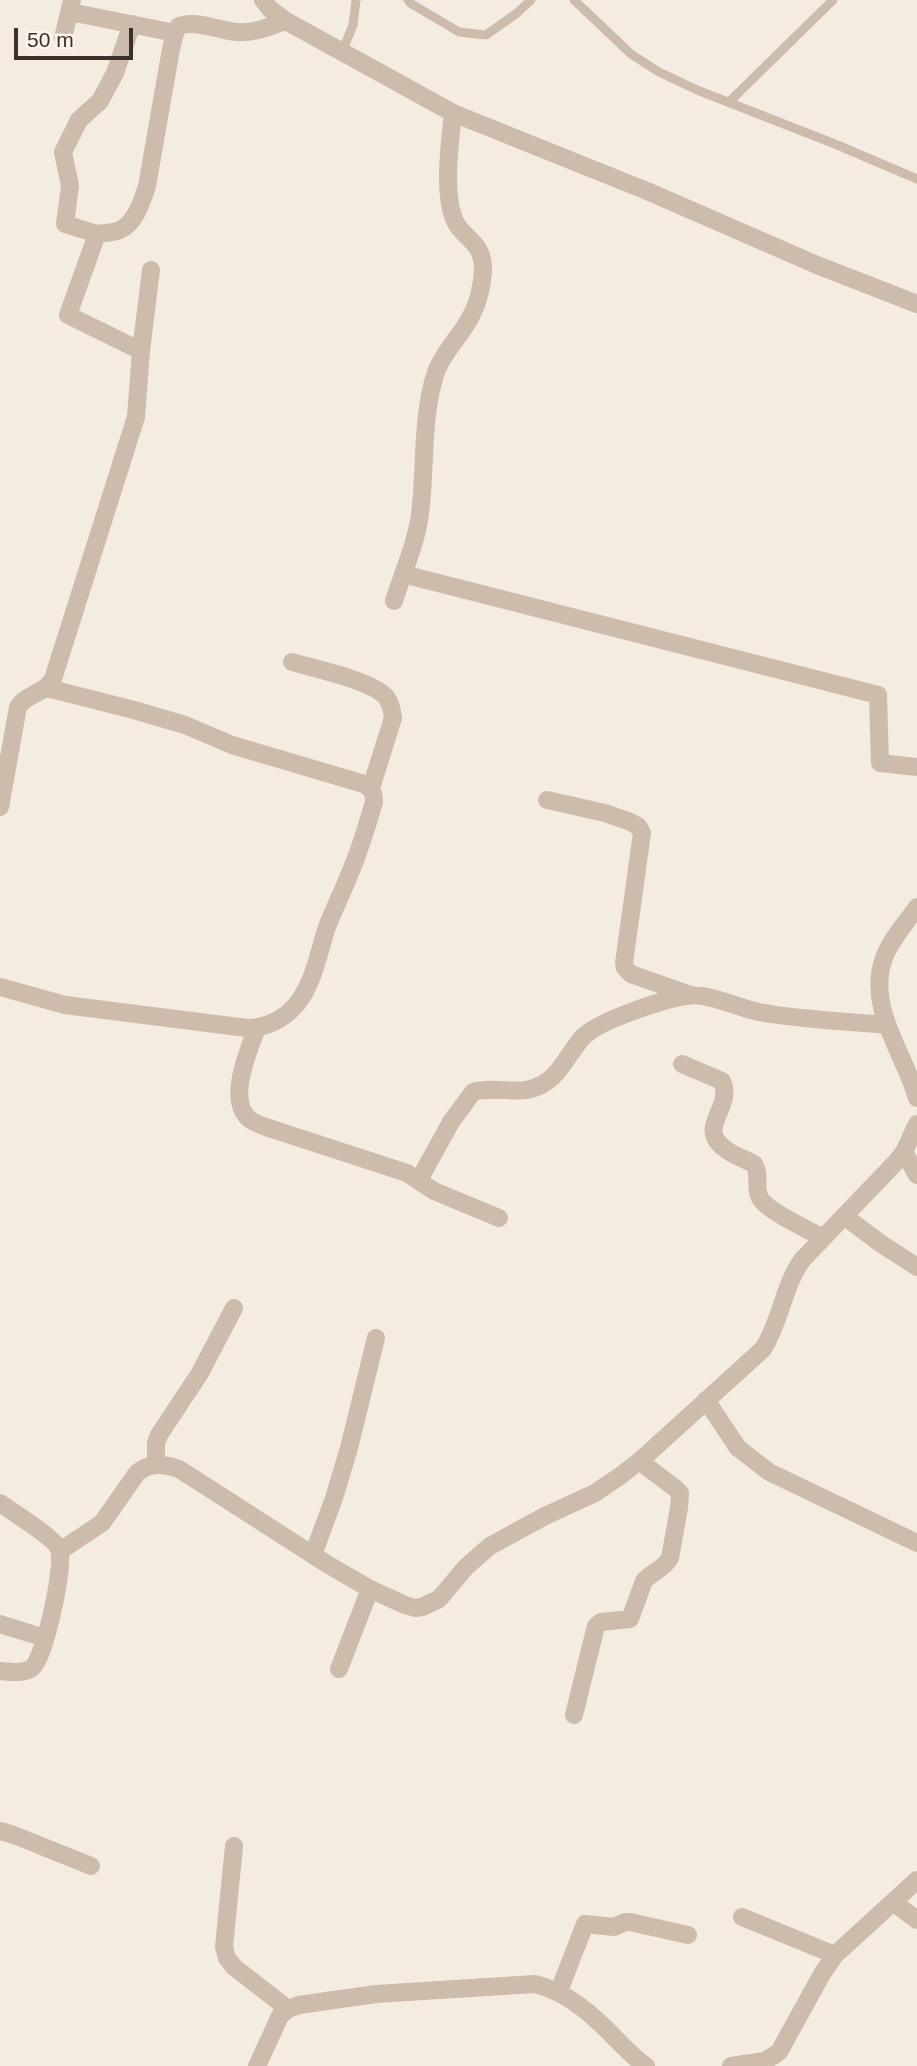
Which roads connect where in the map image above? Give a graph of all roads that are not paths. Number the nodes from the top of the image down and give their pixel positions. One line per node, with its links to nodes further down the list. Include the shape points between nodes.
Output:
1 (262, 0): 8 (street)
2 (356, 0): 12 (lane, via 353,25)
3 (408, 0): 4 (lane, via 459,32 486,35)
4 (531, 0)
5 (574, 0): 13 (lane, via 631,54 659,72)
6 (833, 0): 13 (lane)
7 (71, 6): 9 (street); 11 (street)
8 (286, 21): 10 (street, via 248,32 186,24); 12 (street)
9 (132, 24): 10 (street); 16 (street, via 100,101 79,120 63,152 70,186 65,224)
10 (175, 33): 16 (street, via 140,206 120,230)
11 (63, 38)
12 (342, 52): 14 (street)
13 (729, 102): 15 (lane)
14 (453, 113): 18 (street); 20 (street, via 449,174 453,218 481,254 482,281 470,319 436,371 419,521)
15 (917, 179)
16 (97, 234): 19 (street, via 68,315)
17 (150, 270): 19 (street)
18 (917, 304)
19 (141, 351): 23 (street, via 136,417)
20 (403, 574): 21 (street); 24 (street, via 877,695 880,763)
21 (394, 601)
22 (292, 662): 25 (street, via 353,680 387,698 393,718)
23 (47, 688): 25 (street, via 185,725 232,745); 27 (street, via 18,707)
24 (917, 767)
25 (371, 788): 32 (street, via 374,802 362,843 305,991 293,1008)
26 (547, 800): 30 (street, via 638,826 642,845 630,906 625,968)
27 (0, 807)
28 (917, 907): 31 (street, via 884,957 880,992)
29 (0, 987): 32 (street, via 65,1004)
30 (691, 995): 31 (street, via 773,1014); 38 (street, via 597,1026 541,1086 473,1091)
31 (887, 1025): 34 (street)
32 (257, 1028): 38 (street, via 241,1074 241,1103 247,1117)
33 (682, 1064): 41 (street, via 722,1081 724,1099 713,1134 723,1148 757,1168 759,1197)
34 (917, 1098)
35 (917, 1124): 36 (street)
36 (904, 1152): 37 (street); 39 (street)
37 (917, 1175)
38 (419, 1180): 40 (street, via 434,1191)
39 (844, 1216): 41 (street); 42 (street)
40 (499, 1218)
41 (823, 1238): 45 (street, via 796,1269 763,1349)
42 (917, 1268)
43 (234, 1308): 47 (street, via 200,1373 159,1435)
44 (376, 1338): 51 (street, via 349,1448)
45 (706, 1400): 46 (street); 49 (street, via 738,1448 769,1472)
46 (639, 1461): 52 (street, via 595,1493 479,1554 432,1604 415,1608); 57 (street, via 680,1493 670,1558 644,1581 630,1619 596,1626)
47 (156, 1465): 50 (street, via 144,1467 102,1523); 51 (street, via 179,1469)
48 (0, 1503): 50 (street, via 57,1544)
49 (917, 1542)
50 (60, 1551): 54 (street, via 58,1584)
51 (313, 1555): 52 (street)
52 (370, 1589): 55 (street)
53 (0, 1624): 54 (street)
54 (45, 1638): 56 (street, via 32,1668)
55 (339, 1669)
56 (0, 1671)
57 (574, 1714)
58 (0, 1831): 60 (street)
59 (234, 1846): 68 (street, via 224,1947 227,1958)
60 (91, 1866)
61 (917, 1880): 62 (street)
62 (893, 1902): 64 (street); 66 (street)
63 (742, 1917): 66 (street)
64 (917, 1920)
65 (688, 1935): 67 (street, via 630,1923 614,1927 585,1924)
66 (835, 1955): 69 (street)
67 (559, 1992): 68 (street, via 535,1984 470,1987 376,1994); 71 (street)
68 (288, 2009): 70 (street, via 280,2016)
69 (774, 2061): 72 (street)
70 (257, 2066)
71 (646, 2066)
72 (731, 2066)

